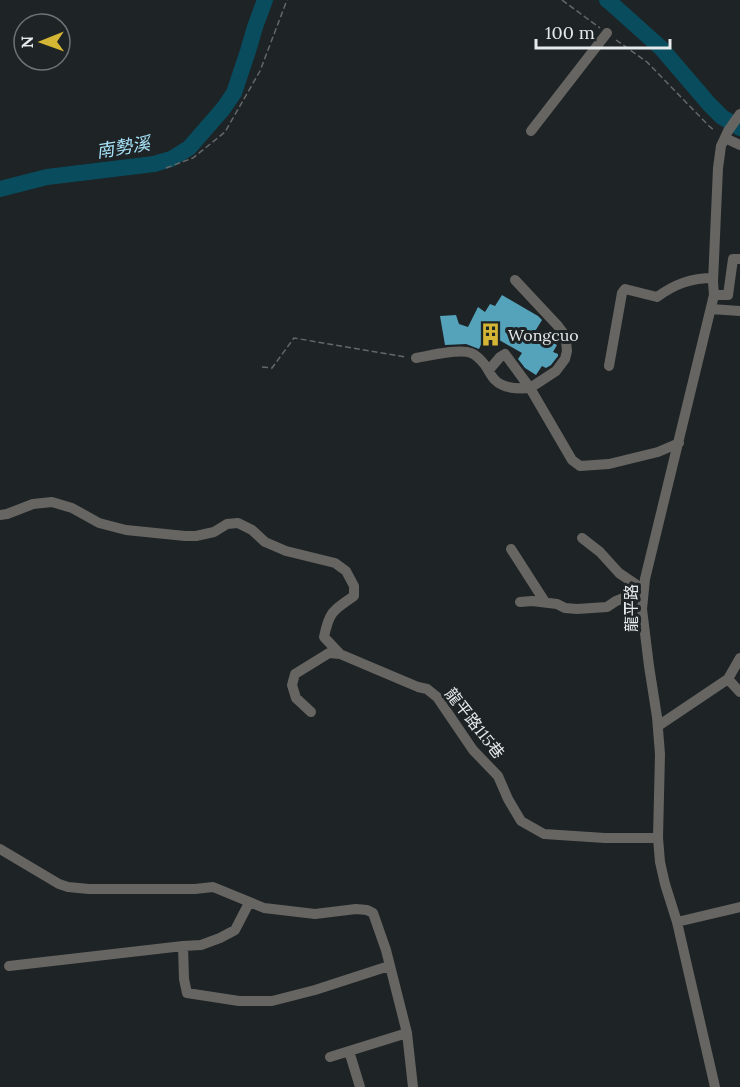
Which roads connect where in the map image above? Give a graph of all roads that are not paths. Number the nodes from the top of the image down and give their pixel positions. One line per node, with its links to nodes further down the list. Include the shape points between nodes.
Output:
1 (607, 33): 3 (street)
2 (740, 114): 4 (street)
3 (531, 131)
4 (727, 134): 5 (street); 7 (street, 龍平路, via 718,168)
5 (740, 145)
6 (740, 260): 9 (street, via 733,259 728,295)
7 (713, 278): 9 (street, 龍平路); 13 (street, via 671,286 657,297 625,289)
8 (514, 280): 15 (street, via 558,326 566,341 565,359 556,371)
9 (714, 295): 10 (street, 龍平路)
10 (711, 309): 11 (street); 16 (street, 龍平路)
11 (740, 311)
12 (416, 358): 14 (street, via 464,351 480,359)
13 (609, 366)
14 (489, 370): 15 (street, via 503,386); 15 (street, via 505,354)
15 (530, 388): 16 (street, via 572,460 580,466 609,464)
16 (679, 443): 20 (street, 龍平路)
17 (0, 514): 23 (street, via 52,502 99,523 126,530 196,537 238,523 265,542 335,563 346,571 354,586 354,596 327,620 324,637)
18 (582, 538): 20 (street)
19 (511, 549): 22 (street)
20 (644, 591): 22 (street, via 607,607 577,609); 28 (street, 龍平路, via 642,609)
21 (520, 602): 22 (street)
22 (545, 602)
23 (340, 654): 27 (street, via 328,653 296,674 292,685 296,698); 29 (street, 龍平路115巷, via 427,689 437,697 473,750 498,776 521,821 544,834)
24 (740, 658): 25 (street)
25 (728, 679): 26 (street); 28 (street)
26 (740, 692)
27 (311, 712)
28 (658, 726): 29 (street, 龍平路)
29 (658, 838): 33 (street, 龍平路, via 664,884)
30 (0, 849): 31 (street, via 68,887 213,887)
31 (249, 903): 34 (street, via 235,930 201,945); 36 (street, via 315,914 367,910 373,913)
32 (740, 908): 33 (street)
33 (677, 922): 42 (street, 龍平路)
34 (183, 946): 35 (street); 36 (street, via 188,993 239,1001 272,1001)
35 (9, 966)
36 (389, 966): 37 (street)
37 (407, 1033): 38 (street); 41 (street)
38 (349, 1051): 39 (street); 40 (street)
39 (330, 1057)
40 (360, 1087)
41 (413, 1087)
42 (715, 1087)

